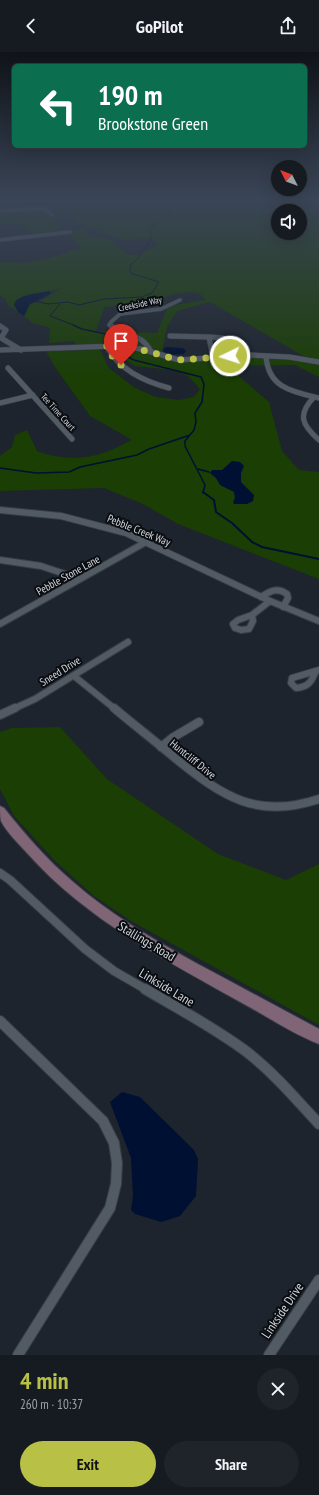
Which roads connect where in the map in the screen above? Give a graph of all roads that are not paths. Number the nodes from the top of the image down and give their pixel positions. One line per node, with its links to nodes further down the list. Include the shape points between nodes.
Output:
1 (180, 300): 9 (street, Creekside Way, via 161,309 120,314 110,322 110,326 115,329 145,341)
2 (0, 326): 8 (street, via 6,330 1,338 3,341 14,344)
3 (170, 336): 4 (street)
4 (209, 337): 5 (street); 11 (street)
5 (223, 338)
6 (106, 346): 8 (street); 9 (street); 14 (street, via 124,368)
7 (0, 350): 8 (street)
8 (21, 350)
9 (151, 352): 11 (street, via 179,360)
10 (266, 356): 11 (street); 12 (street); 16 (street, via 267,371 274,380 288,389)
11 (213, 358)
12 (319, 362)
13 (8, 368): 15 (street, Tee Time Court)
14 (169, 388)
15 (33, 395): 17 (street); 18 (street, Tee Time Court)
16 (317, 398): 19 (street, via 304,409 302,419 306,428)
17 (0, 403)
18 (72, 439)
19 (319, 440)
20 (0, 510): 21 (street, Pebble Creek Way, via 61,516 112,528)
21 (146, 542): 23 (street, Pebble Stone Lane); 24 (street, Pebble Creek Way)
22 (0, 560): 23 (street, via 47,568)
23 (80, 580): 29 (street, Pebble Stone Lane)
24 (262, 597): 25 (street, Pebble Creek Way); 26 (street, via 273,590 283,591 288,598)
25 (270, 601): 26 (street, Pebble Creek Way); 27 (street)
26 (283, 607): 28 (street, Pebble Creek Way)
27 (252, 615)
28 (319, 622)
29 (0, 624)
30 (128, 642): 31 (street, Sneed Drive)
31 (74, 676): 32 (street, Sneed Drive, via 36,699); 34 (street, Huntcliff Drive)
32 (0, 715)
33 (199, 722): 34 (street)
34 (161, 747): 35 (street, Huntcliff Drive, via 213,789 248,804 287,807)
35 (319, 799)
36 (0, 811): 39 (street, Stallings Road, via 42,862 112,921 145,942)
37 (0, 873): 40 (street, Linkside Lane, via 94,957 247,1053 279,1081)
38 (0, 1021): 42 (street, via 103,1121 116,1148 117,1172 110,1208)
39 (319, 1037)
40 (319, 1124)
41 (319, 1280): 43 (street, Linkside Drive)
42 (18, 1355)
43 (269, 1355)

